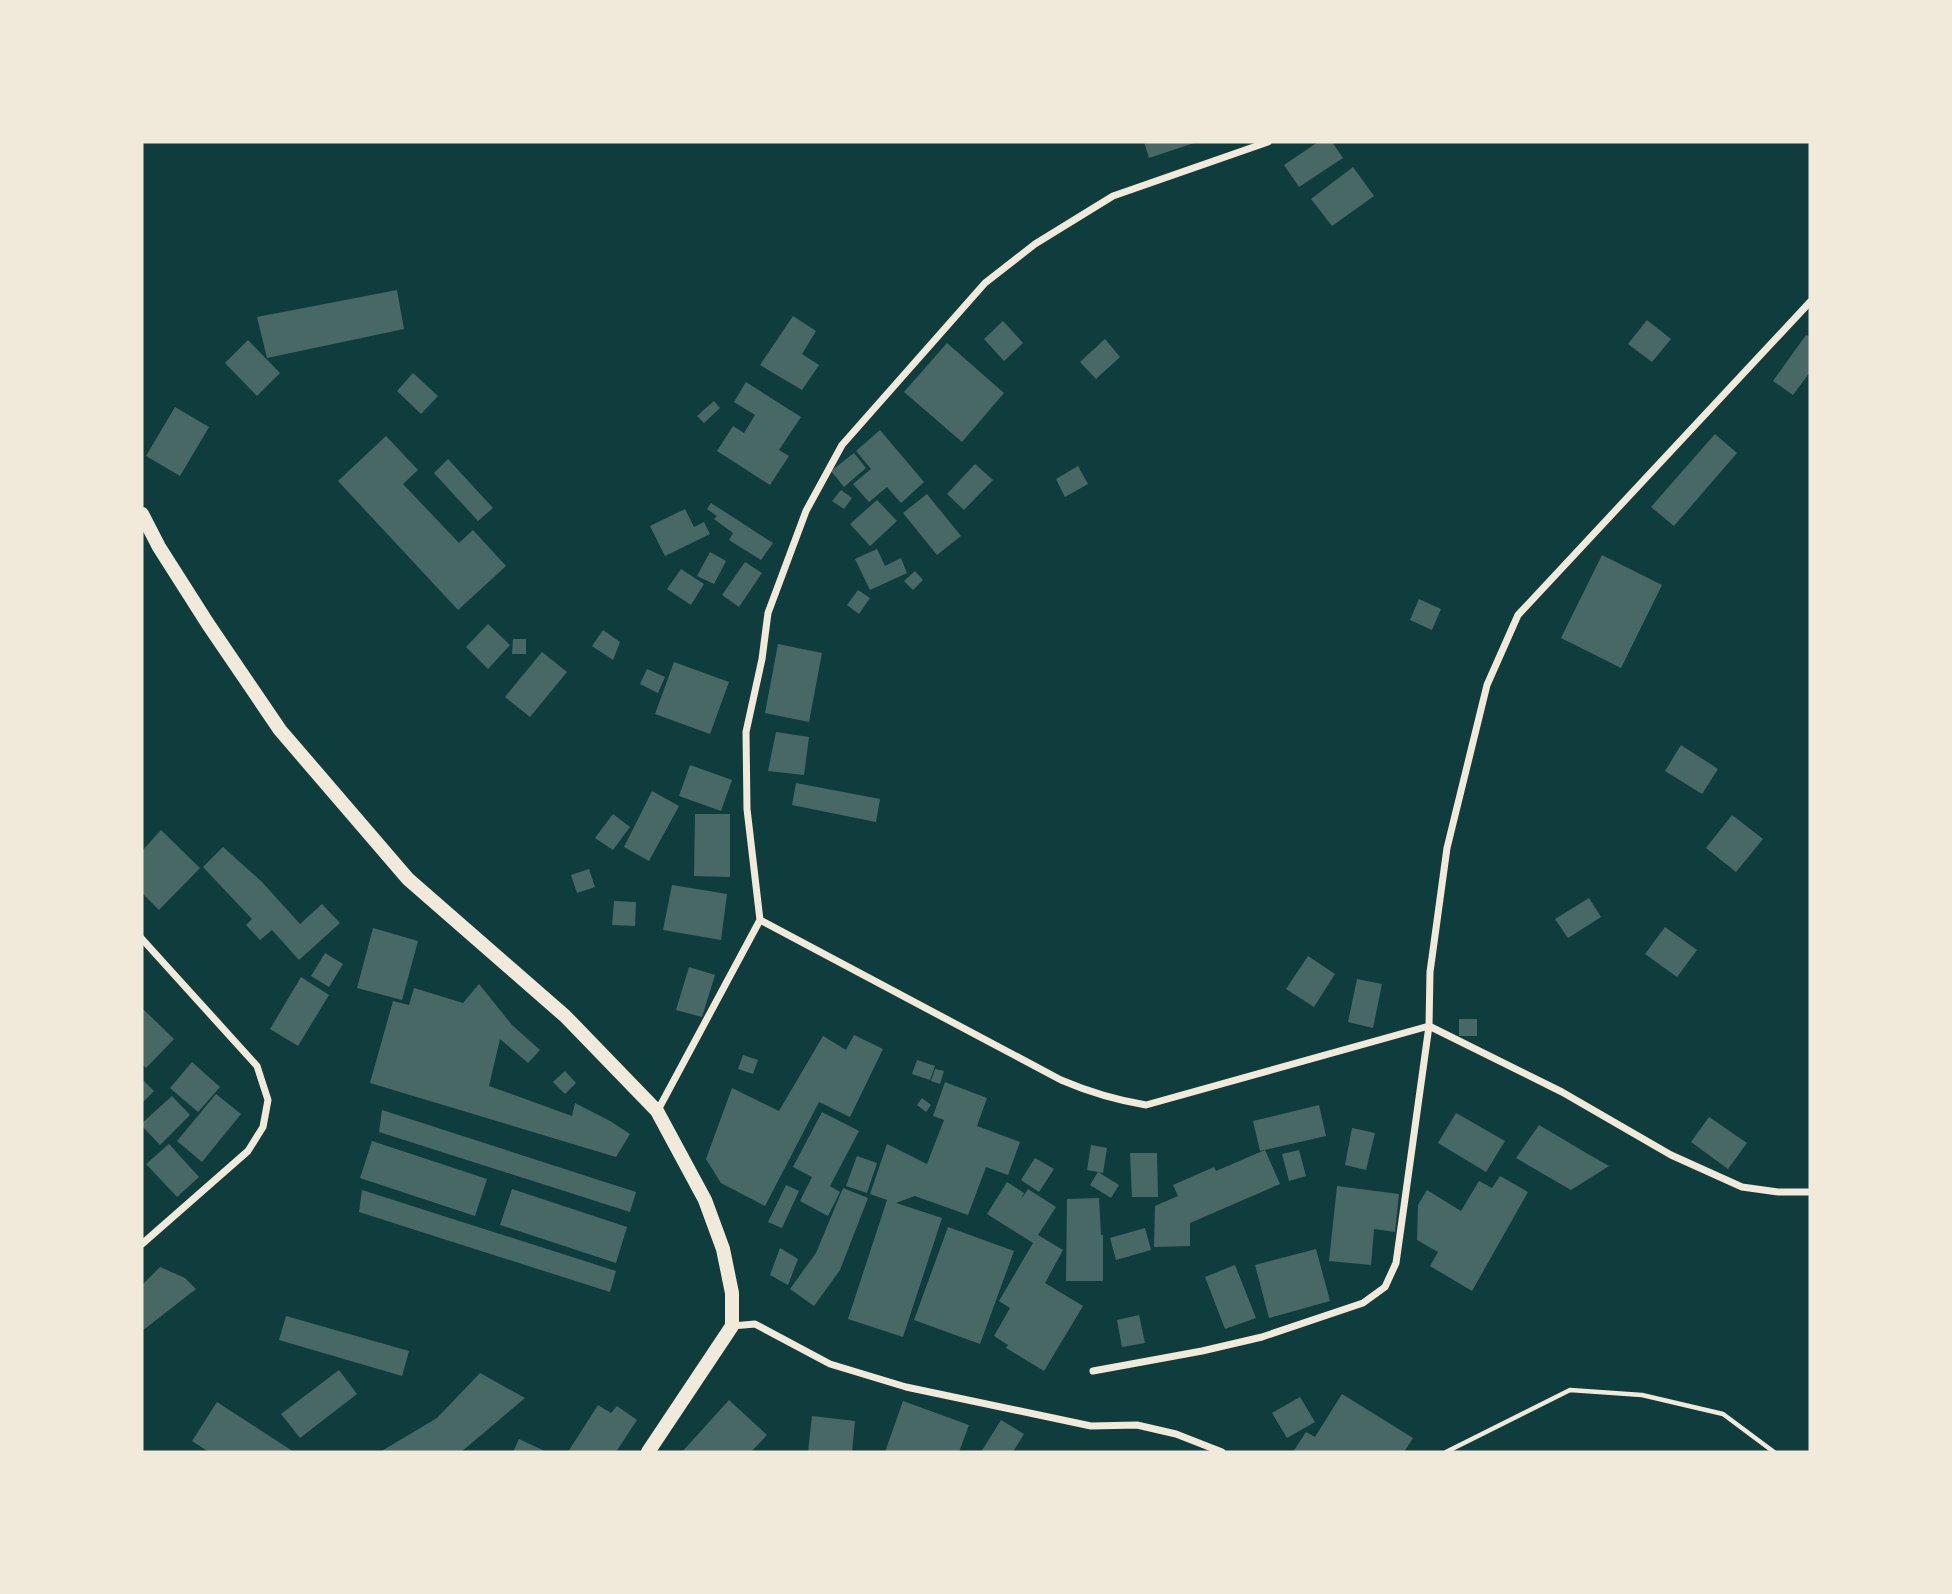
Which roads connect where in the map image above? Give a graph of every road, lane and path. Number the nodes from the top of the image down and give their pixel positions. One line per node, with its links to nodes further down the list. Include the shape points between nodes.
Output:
1 (1268, 142): 4 (street, via 1113,196 1035,244 985,283 842,444 806,511 772,602 746,732 747,809)
2 (1810, 302): 6 (street, via 1518,615 1487,685 1447,848 1430,972)
3 (142, 514): 7 (main road, via 194,603 280,730 408,879 565,1016)
4 (760, 920): 6 (street, via 1061,1080 1092,1093 1146,1105); 7 (street)
5 (142, 939): 9 (street, via 257,1066 268,1100 263,1128 248,1151)
6 (1429, 1026): 8 (street, via 1562,1092 1671,1155 1742,1187); 11 (street, via 1396,1263 1385,1287 1363,1303 1262,1337)
7 (657, 1111): 10 (main road, via 705,1200 723,1249 732,1293)
8 (1810, 1192)
9 (142, 1244)
10 (732, 1326): 12 (main road); 13 (street, via 755,1324 830,1364 906,1387 1091,1426 1137,1425)
11 (1093, 1371)
12 (648, 1452)
13 (1222, 1452)
14 (1446, 1452): 15 (path, via 1570,1390 1642,1395 1723,1414)
15 (1774, 1452)

